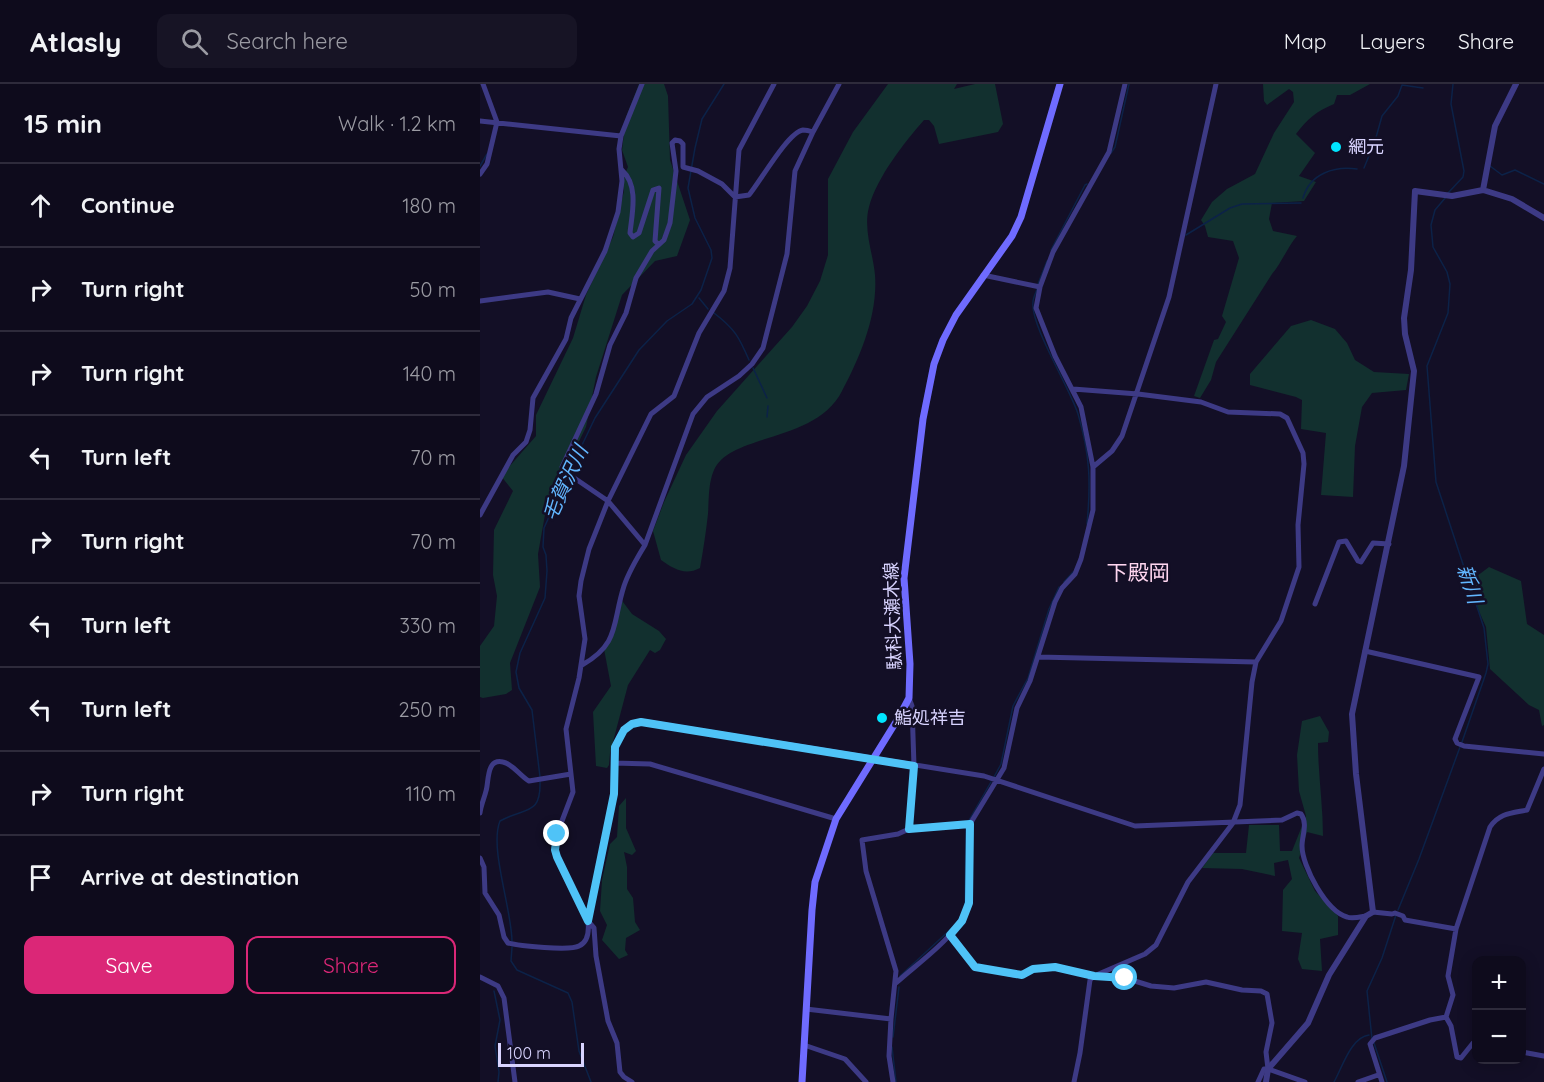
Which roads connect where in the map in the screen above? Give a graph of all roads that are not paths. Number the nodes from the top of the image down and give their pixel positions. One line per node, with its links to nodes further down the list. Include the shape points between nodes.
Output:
1 (483, 84): 10 (street)
2 (642, 84): 12 (street)
3 (774, 84): 16 (street, via 739,150)
4 (839, 84): 11 (street)
5 (1060, 84): 19 (main road, 駄科大瀬木線, via 1021,217)
6 (1125, 84): 20 (street, via 1109,152 1053,252)
7 (1216, 84): 24 (street, via 1169,297)
8 (1516, 84): 15 (street, via 1495,126)
9 (480, 121): 10 (street)
10 (497, 122): 12 (street); 14 (street, via 487,164)
11 (813, 132): 16 (street, via 803,130 788,141 749,195); 29 (street, via 795,171 787,254 763,348 740,376 707,397 693,414)
12 (621, 136): 13 (street)
13 (621, 170): 18 (street, via 627,175 634,201 630,233 633,237 639,233 653,190 660,188 655,241); 21 (street, via 618,212 605,251)
14 (480, 174)
15 (1484, 190): 17 (street, via 1512,199); 28 (street, via 1452,196 1415,191 1404,318 1414,370 1404,466)
16 (735, 197): 18 (street, via 722,184 683,167 685,149 675,140 671,147 676,171 672,215 664,240); 26 (street, via 730,268 724,291 699,333 674,396 651,414)
17 (1544, 218)
18 (658, 244): 26 (street, via 636,278 596,394 562,467)
19 (983, 275): 20 (street); 35 (main road, 駄科大瀬木線, via 944,340 934,364 925,410 904,578)
20 (1040, 287): 23 (street, via 1036,308)
21 (580, 299): 22 (street, via 548,292); 27 (street, via 566,339 533,398 526,442 513,455)
22 (480, 301)
23 (1073, 390): 24 (street); 25 (street, via 1082,407)
24 (1137, 394): 25 (street, via 1119,443); 33 (street, via 1201,402 1228,412 1280,414 1287,418 1299,441 1304,464 1298,525 1299,567 1281,621)
25 (1093, 466): 32 (street, via 1093,510 1081,559 1055,602)
26 (608, 501): 29 (street); 34 (street, via 581,581 579,596 585,639)
27 (480, 516)
28 (1389, 544): 30 (street, via 1373,543 1361,562 1346,542 1339,542); 31 (street)
29 (645, 545): 34 (street, via 625,583 611,639 604,650)
30 (1315, 604)
31 (1365, 651): 36 (street, via 1479,677 1455,739 1457,743); 49 (street, via 1352,727)
32 (1038, 657): 33 (street); 42 (street, via 1017,708 1004,768)
33 (1256, 662): 45 (street, via 1240,805)
34 (582, 665): 41 (street, via 566,729)
35 (909, 698): 37 (main road, 駄科大瀬木線); 39 (street)
36 (1544, 754)
37 (873, 760): 38 (street, via 641,722 632,724 618,738); 39 (street); 44 (main road, 駄科大瀬木線)
38 (614, 764): 44 (street, via 650,764); 51 (street, via 614,794)
39 (914, 766): 42 (street); 47 (street)
40 (1544, 769): 52 (street, via 1527,810 1504,814 1490,827)
41 (571, 774): 43 (street, via 530,781 504,762 497,762 487,775); 51 (street, via 573,792 555,850)
42 (995, 780): 45 (street, via 1136,826); 46 (street)
43 (480, 813)
44 (836, 819): 57 (main road, 駄科大瀬木線, via 815,882)
45 (1233, 823): 50 (street, via 1282,820 1301,814 1306,864 1322,894 1346,917); 54 (street, via 1188,882 1156,945 1145,954)
46 (968, 824): 47 (street); 53 (street, via 969,903 962,921)
47 (909, 829): 56 (street, via 862,840 866,871 896,971)
48 (480, 858): 51 (street, via 485,893 499,915 508,943 578,947 587,938)
49 (1373, 912): 50 (street); 52 (street, via 1398,914 1405,920)
50 (1366, 916): 64 (street, via 1329,975 1308,1023)
51 (588, 921): 67 (street, via 594,928 608,1021 618,1043 620,1072)
52 (1456, 929): 58 (street, via 1449,976 1453,995)
53 (950, 935): 54 (street, via 975,967 1022,975 1033,969 1055,967); 56 (street)
54 (1094, 976): 64 (street, via 1125,978 1151,986 1206,982 1267,994 1272,1023 1266,1052); 71 (street, via 1089,980)
55 (480, 977): 66 (street, via 498,986 504,998)
56 (896, 983): 59 (street)
57 (806, 1009): 59 (street); 61 (main road, 駄科大瀬木線)
58 (1446, 1017): 60 (street, via 1457,1057 1461,1058); 65 (street, via 1375,1038 1370,1044)
59 (891, 1019): 70 (street, via 889,1056)
60 (1472, 1044)
61 (804, 1045): 68 (main road, 駄科大瀬木線); 69 (street, via 845,1059)
62 (1526, 1053): 63 (street)
63 (1544, 1056)
64 (1268, 1069): 72 (street, via 1264,1069); 73 (street); 74 (street)
65 (1378, 1075): 75 (street); 76 (street)
66 (514, 1082)
67 (632, 1082)
68 (802, 1082)
69 (866, 1082)
70 (893, 1082)
71 (1074, 1082)
72 (1258, 1082)
73 (1266, 1082)
74 (1305, 1082)
75 (1358, 1082)
76 (1382, 1082)

